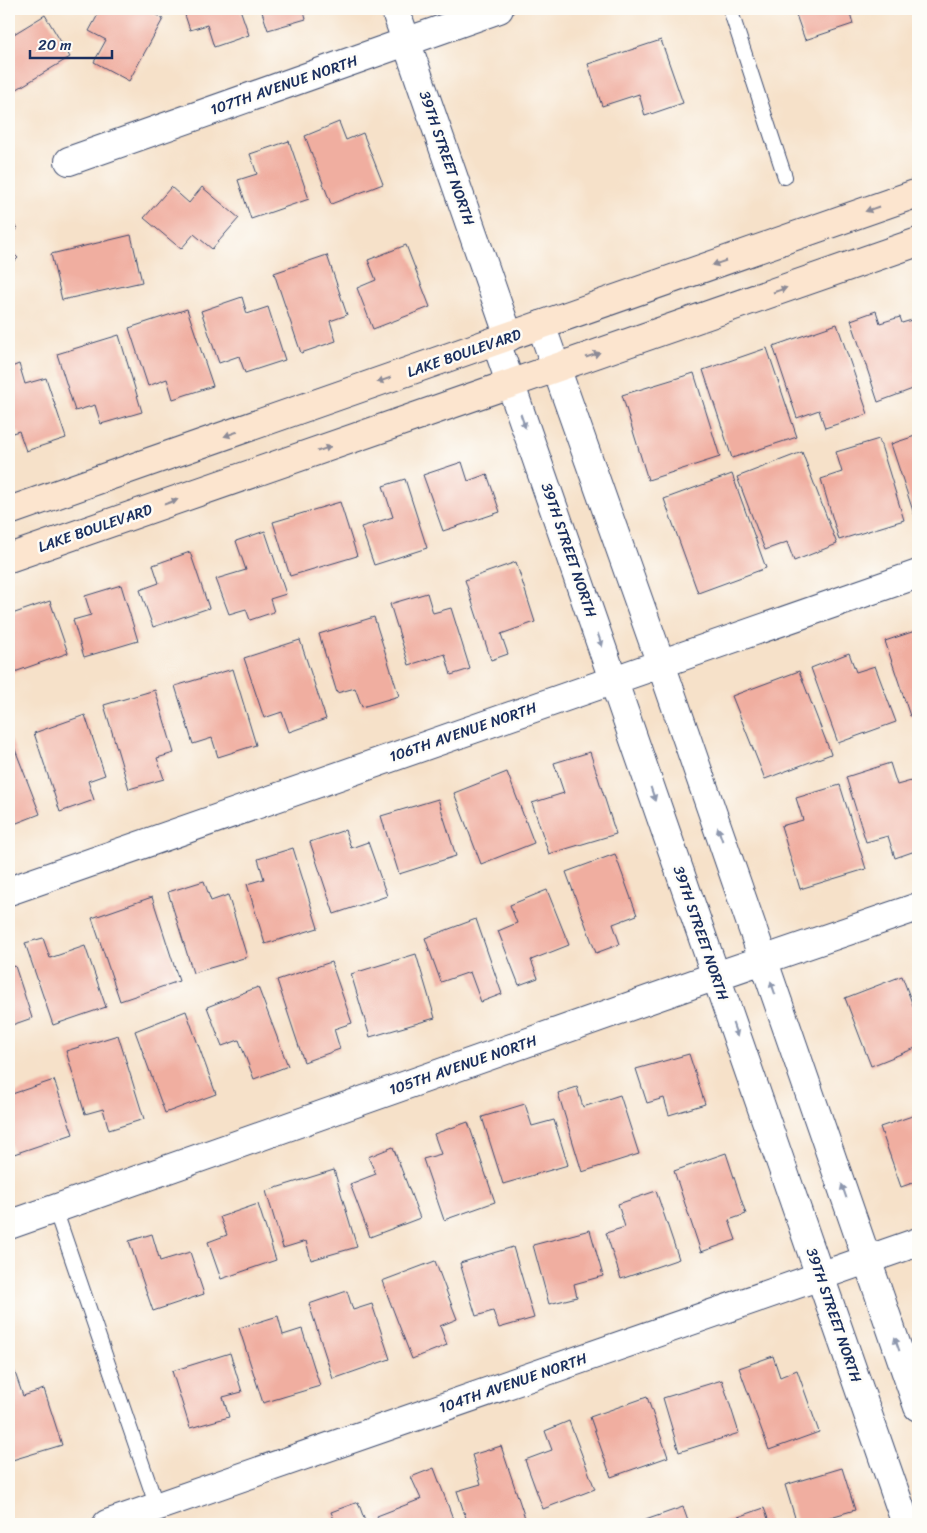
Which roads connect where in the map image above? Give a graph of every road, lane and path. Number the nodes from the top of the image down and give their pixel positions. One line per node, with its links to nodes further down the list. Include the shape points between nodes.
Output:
1 (395, 9): 4 (street, 39TH STREET NORTH)
2 (498, 9): 4 (street, 107TH AVENUE NORTH)
3 (730, 9): 6 (lane)
4 (406, 41): 5 (street, 107TH AVENUE NORTH); 10 (street, 39TH STREET NORTH)
5 (69, 160)
6 (785, 177)
7 (918, 193): 9 (street, LAKE BOULEVARD, one-way to 9)
8 (918, 242): 11 (street, LAKE BOULEVARD, one-way to 8)
9 (541, 326): 10 (street, LAKE BOULEVARD); 11 (street)
10 (502, 339): 12 (street, 39TH STREET NORTH); 13 (street, LAKE BOULEVARD, one-way to 13)
11 (556, 368): 12 (street, LAKE BOULEVARD); 16 (street)
12 (511, 384): 14 (street, LAKE BOULEVARD, one-way to 12); 17 (street, 39TH STREET NORTH, one-way to 17)
13 (9, 511)
14 (9, 558)
15 (918, 574): 16 (street, 106TH AVENUE NORTH)
16 (661, 664): 17 (street, 106TH AVENUE NORTH); 20 (street, one-way to 16)
17 (614, 680): 18 (street, 106TH AVENUE NORTH); 21 (street, 39TH STREET NORTH, one-way to 21)
18 (9, 892)
19 (918, 907): 20 (street, 105TH AVENUE NORTH)
20 (763, 960): 21 (street, 105TH AVENUE NORTH); 25 (street, one-way to 20)
21 (716, 976): 22 (street, 105TH AVENUE NORTH); 26 (street, 39TH STREET NORTH, one-way to 26)
22 (55, 1209): 23 (street, 105TH AVENUE NORTH); 28 (lane)
23 (9, 1225)
24 (918, 1242): 25 (street, 104TH AVENUE NORTH)
25 (868, 1260): 26 (street, 104TH AVENUE NORTH); 27 (street, one-way to 25)
26 (821, 1276): 28 (street, 104TH AVENUE NORTH); 30 (street, 39TH STREET NORTH)
27 (918, 1407)
28 (157, 1507): 29 (street, 104TH AVENUE NORTH)
29 (107, 1524)
30 (906, 1524)

